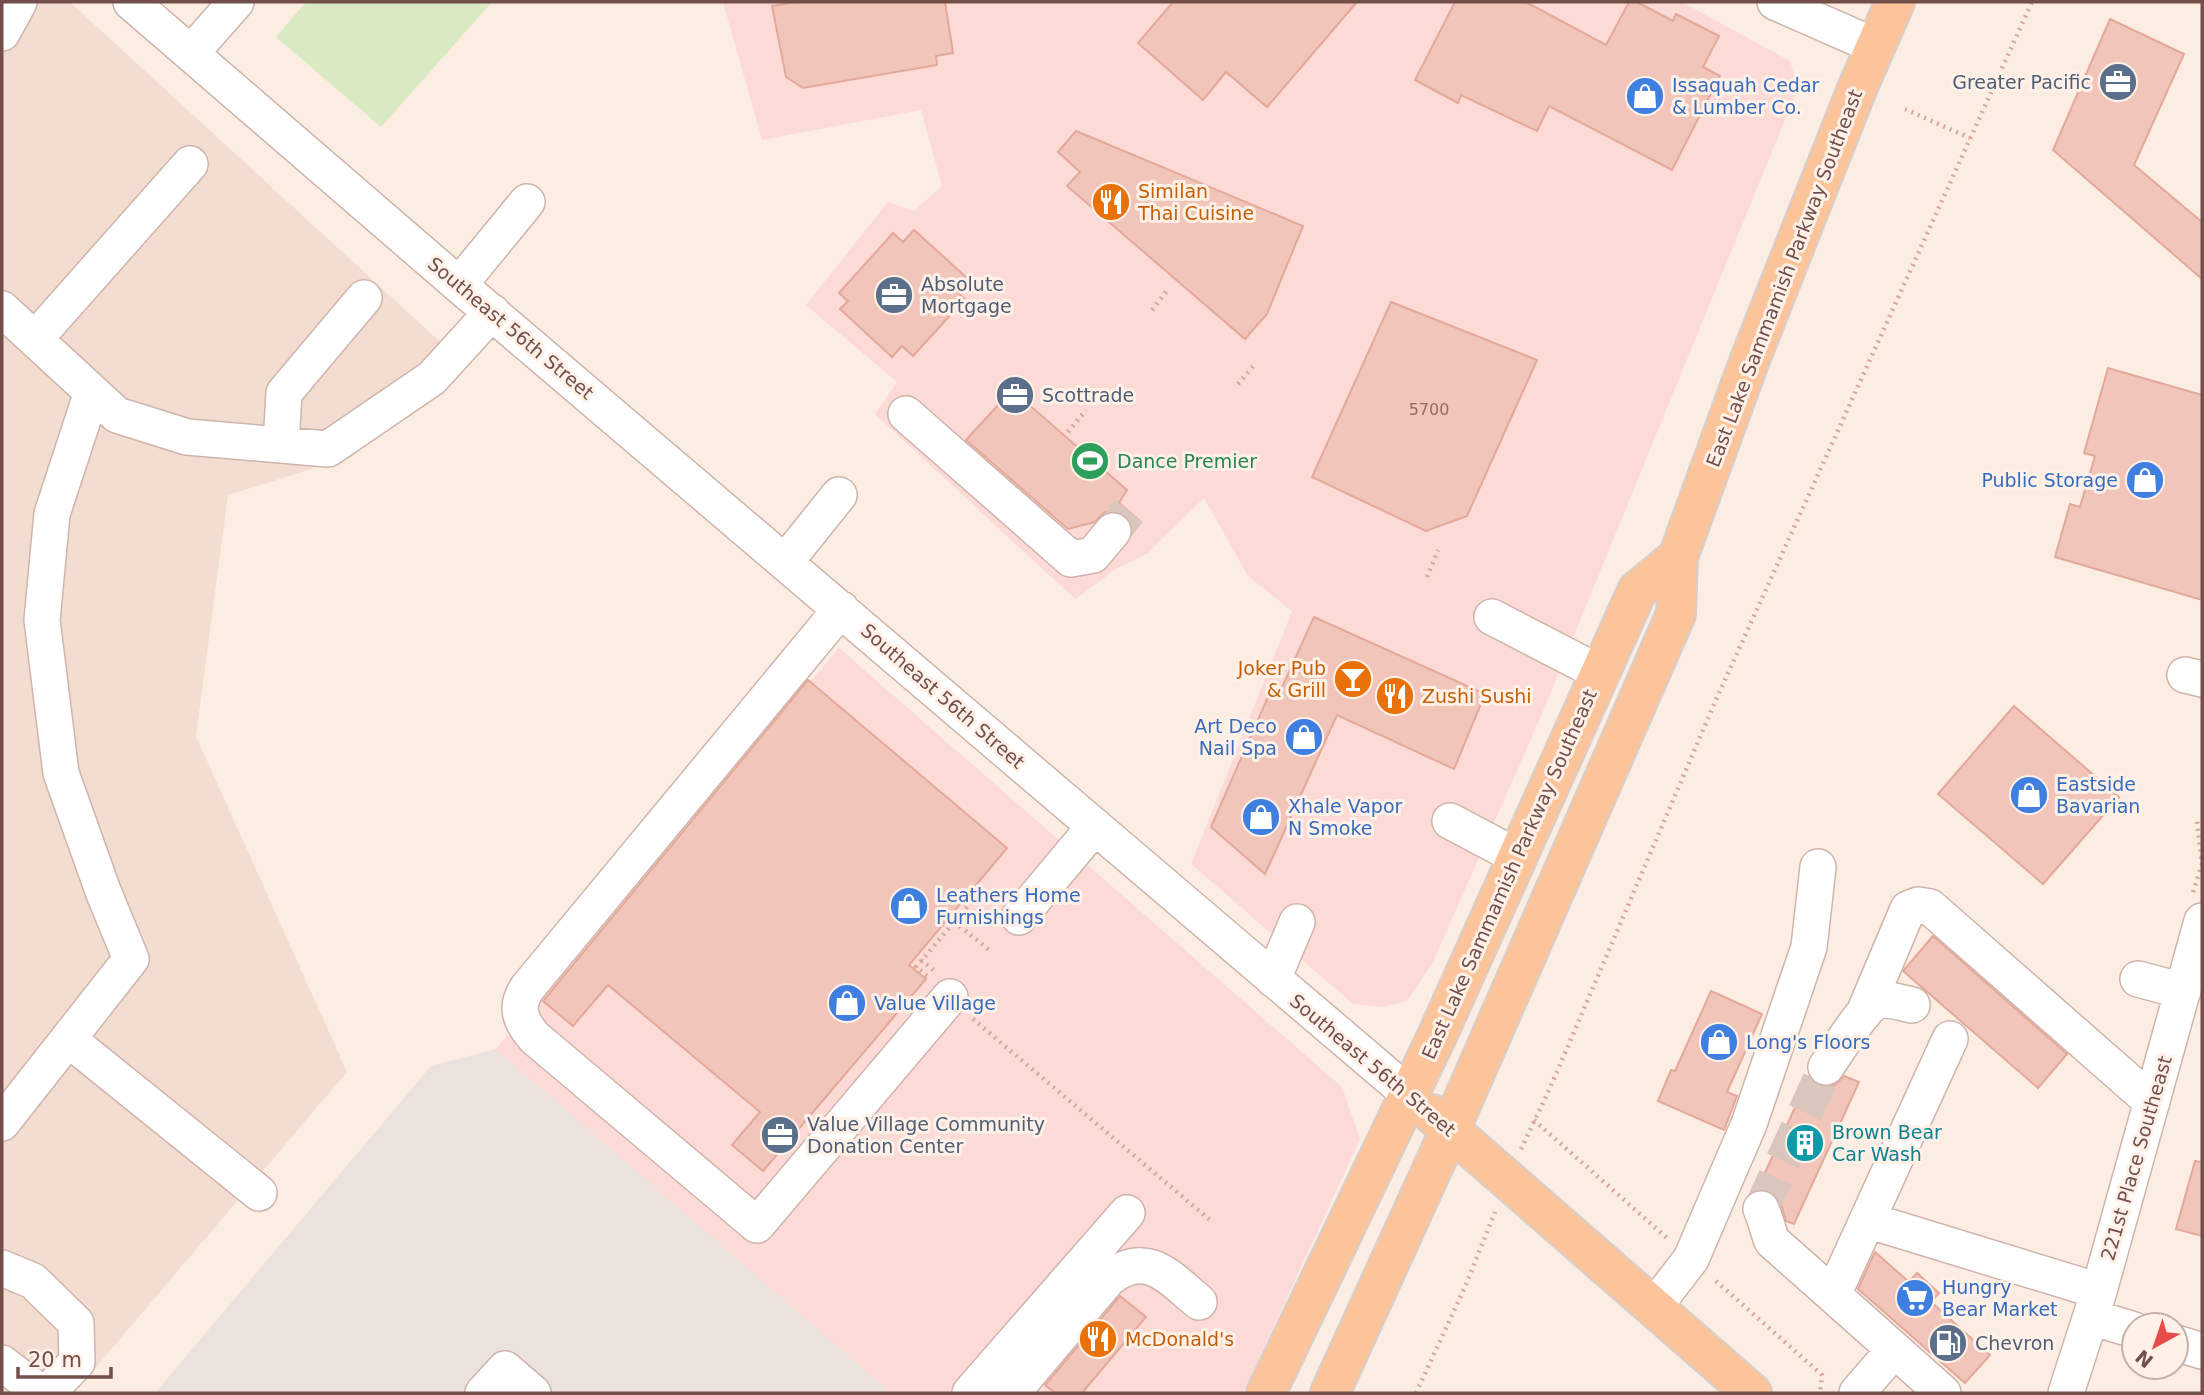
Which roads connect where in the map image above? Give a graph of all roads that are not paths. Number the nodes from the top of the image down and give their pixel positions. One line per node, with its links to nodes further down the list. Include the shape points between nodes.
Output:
1 (19, 2): 6 (street)
2 (131, 2): 8 (street, Southeast 56th Street)
3 (236, 2): 8 (street)
4 (1775, 2): 7 (street)
5 (1895, 2): 7 (main road, East Lake Sammamish Parkway Southeast)
6 (2, 33)
7 (1875, 47): 21 (main road, East Lake Sammamish Parkway Southeast, via 1749,362)
8 (191, 53): 11 (street, Southeast 56th Street)
9 (190, 164): 15 (street)
10 (527, 202): 11 (street)
11 (459, 285): 14 (street, Southeast 56th Street)
12 (364, 298): 18 (street, via 284,393)
13 (2, 309): 15 (street)
14 (492, 312): 18 (street, via 432,377 328,449); 22 (street, Southeast 56th Street)
15 (34, 339): 16 (street)
16 (92, 392): 18 (street, via 117,415 187,437); 39 (street, via 52,514 42,620 61,773 131,959)
17 (906, 414): 20 (street, via 1071,559 1093,555)
18 (281, 445)
19 (839, 495): 22 (street)
20 (1113, 531)
21 (1678, 557): 25 (main road, East Lake Sammamish Parkway Southeast, via 1637,591); 45 (main road, East Lake Sammamish Parkway Southeast, via 1676,614)
22 (786, 561): 23 (street, Southeast 56th Street)
23 (841, 609): 27 (street, Southeast 56th Street); 37 (street, via 528,986 519,1010 535,1038 757,1225)
24 (1492, 617): 25 (street)
25 (1600, 673): 28 (main road, East Lake Sammamish Parkway Southeast)
26 (1450, 821): 28 (street)
27 (1095, 827): 30 (street); 34 (street, Southeast 56th Street)
28 (1518, 857): 42 (main road, East Lake Sammamish Parkway Southeast)
29 (1818, 867): 54 (street, via 1809,947 1749,1124 1691,1259)
30 (1019, 917)
31 (2199, 921): 35 (street, 221st Place Southeast)
32 (1297, 922): 34 (street)
33 (2138, 978): 35 (street)
34 (1273, 979): 42 (street, Southeast 56th Street)
35 (2183, 991): 43 (street, 221st Place Southeast)
36 (1912, 1005): 38 (street, via 1877,1001)
37 (960, 1007)
38 (1864, 1013): 41 (street); 43 (street, via 1908,909 1930,907)
39 (68, 1039): 44 (street); 46 (street)
40 (1950, 1039): 49 (street)
41 (1826, 1067)
42 (1409, 1094): 45 (main road, Southeast 56th Street); 64 (main road, East Lake Sammamish Parkway Southeast)
43 (2152, 1102): 53 (street, 221st Place Southeast)
44 (2, 1123)
45 (1450, 1130): 54 (main road, Southeast 56th Street); 65 (main road, East Lake Sammamish Parkway Southeast)
46 (259, 1193)
47 (1761, 1209): 51 (street, via 1772,1241)
48 (1127, 1213): 62 (street)
49 (1867, 1220): 51 (street); 53 (street)
50 (2, 1269): 59 (street, via 33,1282 76,1324 77,1362)
51 (1833, 1295): 56 (street)
52 (1199, 1302): 63 (street, via 1149,1266 1121,1269)
53 (2095, 1304): 55 (street); 69 (street, 221st Place Southeast)
54 (1654, 1307): 66 (main road, Southeast 56th Street)
55 (2120, 1321)
56 (1895, 1350): 67 (street); 68 (street)
57 (2, 1363): 58 (street)
58 (41, 1393)
59 (47, 1393)
60 (483, 1393): 61 (street, via 505,1369)
61 (533, 1393)
62 (970, 1393)
63 (1012, 1393)
64 (1266, 1393)
65 (1330, 1393)
66 (1752, 1393)
67 (1857, 1393)
68 (1943, 1393)
69 (2066, 1393)

